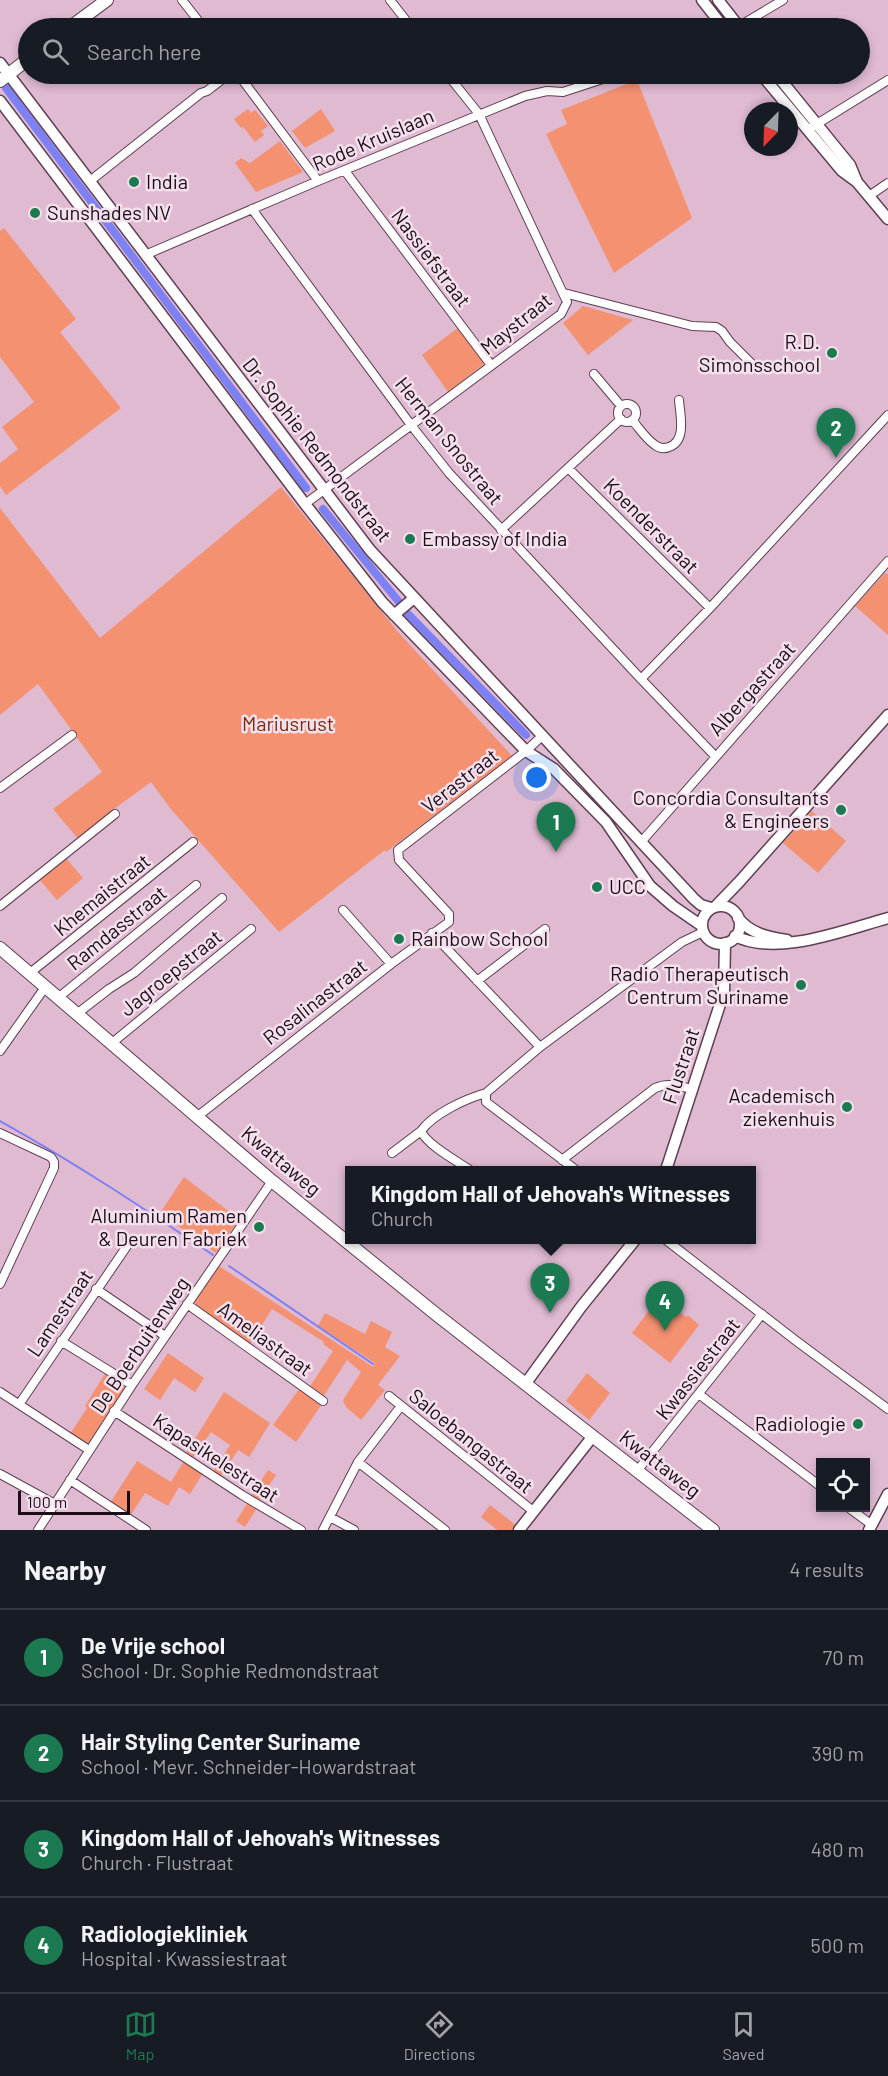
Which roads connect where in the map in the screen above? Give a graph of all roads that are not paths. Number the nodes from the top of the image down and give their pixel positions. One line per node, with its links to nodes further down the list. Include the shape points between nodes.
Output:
1 (107, 0): 7 (main road)
2 (182, 0): 8 (street)
3 (390, 0): 9 (street)
4 (702, 0): 10 (street)
5 (718, 0): 11 (street)
6 (783, 0): 12 (street)
7 (83, 18)
8 (196, 18)
9 (404, 18)
10 (716, 18)
11 (731, 18)
12 (754, 18)
13 (0, 63): 15 (street, Dr. Sophie Redmondstraat)
14 (18, 66): 15 (main road)
15 (4, 77): 27 (street, Dr. Sophie Redmondstraat)
16 (888, 80): 25 (street)
17 (216, 84): 27 (street)
18 (245, 84): 28 (street)
19 (455, 84): 24 (street, Maystraat)
20 (589, 84): 24 (street, Rode Kruislaan, via 563,93 547,91 525,96)
21 (771, 84): 25 (street)
22 (783, 84): 25 (street)
23 (0, 101): 46 (street, Dr. Sophie Redmondstraat)
24 (479, 114): 26 (street, Rode Kruislaan); 34 (street, Maystraat)
25 (812, 127): 30 (street, via 850,165)
26 (345, 171): 28 (street, Rode Kruislaan); 35 (street, Nassiefstraat)
27 (90, 181): 33 (street, Dr. Sophie Redmondstraat)
28 (318, 181): 31 (street, Rode Kruislaan)
29 (888, 183): 30 (street)
30 (869, 196): 32 (street)
31 (252, 209): 33 (street, Rode Kruislaan); 43 (street, Herman Snostraat)
32 (888, 219)
33 (145, 255): 45 (street, Dr. Sophie Redmondstraat)
34 (564, 293): 35 (street, Maystraat, via 567,302 561,314); 36 (street, via 692,326 716,327)
35 (491, 365): 43 (street, Maystraat)
36 (757, 369)
37 (594, 374): 39 (street)
38 (679, 400): 42 (street, via 681,435 668,447 653,443)
39 (621, 406): 41 (street); 42 (street, via 634,407 636,416)
40 (888, 415): 50 (street)
41 (621, 419): 42 (street); 44 (street)
42 (632, 420)
43 (411, 425): 45 (street, Maystraat); 47 (street, Herman Snostraat)
44 (568, 468): 47 (street); 50 (street, Koenderstraat)
45 (323, 489): 46 (street, Maystraat); 49 (street, Dr. Sophie Redmondstraat, via 370,550)
46 (305, 504): 51 (street, Dr. Sophie Redmondstraat)
47 (501, 530): 52 (street, Herman Snostraat)
48 (887, 563): 57 (street, Albergastraat)
49 (414, 598): 51 (street); 55 (street, Dr. Sophie Redmondstraat)
50 (710, 608): 52 (street)
51 (394, 615): 56 (street, Dr. Sophie Redmondstraat)
52 (641, 679): 57 (street, Herman Snostraat)
53 (888, 715): 62 (street)
54 (72, 735): 58 (street)
55 (542, 736): 56 (street, Verastraat); 61 (street, Dr. Sophie Redmondstraat)
56 (526, 751): 68 (street, Verastraat, via 398,850 399,860); 73 (street, Dr. Sophie Redmondstraat, via 554,769 606,822 650,886)
57 (715, 756): 61 (street, Albergastraat)
58 (0, 788)
59 (115, 814): 65 (street)
60 (194, 842): 81 (street, Khemaistraat)
61 (642, 842): 66 (street, Dr. Sophie Redmondstraat, via 698,903)
62 (740, 881): 66 (street); 69 (street, via 733,897)
63 (196, 885): 84 (street, Ramdasstraat)
64 (222, 898): 85 (street, via 134,973)
65 (0, 906)
66 (714, 907): 69 (street, via 725,906); 73 (street, via 703,917)
67 (343, 910): 79 (street)
68 (449, 914): 74 (street, Rosalinastraat, via 449,922)
69 (736, 914): 75 (street, via 739,926); 76 (street, via 747,928 759,934)
70 (888, 918): 76 (street)
71 (251, 929): 86 (street, Jagroepstraat)
72 (545, 929): 82 (street)
73 (703, 929): 77 (street); 87 (street)
74 (432, 933): 79 (street, Rosalinastraat); 82 (street)
75 (730, 940): 76 (street, via 766,945); 77 (street); 80 (street, Flustraat)
76 (802, 940)
77 (712, 942): 80 (street)
78 (0, 948): 81 (main road, Kwattaweg)
79 (391, 964): 91 (street, Rosalinastraat)
80 (725, 972): 89 (street, Flustraat, via 724,992)
81 (30, 973): 83 (main road, Kwattaweg)
82 (477, 981): 87 (street)
83 (46, 986): 84 (main road, Kwattaweg); 88 (street)
84 (59, 997): 85 (main road, Kwattaweg)
85 (78, 1013): 86 (main road, Kwattaweg)
86 (112, 1043): 91 (main road, Kwattaweg)
87 (540, 1047): 90 (street)
88 (0, 1051)
89 (692, 1089): 95 (street, via 674,1084 655,1088); 98 (street, Flustraat)
90 (486, 1098): 92 (street, via 467,1099); 95 (street)
91 (198, 1116): 99 (main road, Kwattaweg)
92 (421, 1131): 94 (street); 96 (street, via 422,1136)
93 (0, 1133): 105 (street, via 54,1162)
94 (392, 1153)
95 (562, 1160): 97 (street)
96 (464, 1166)
97 (570, 1166)
98 (667, 1166)
99 (272, 1181): 100 (main road, Kwattaweg); 107 (street, De Boerbuitenweg)
100 (345, 1240)
101 (129, 1243): 106 (street, Lamestraat)
102 (350, 1244): 111 (main road, Kwattaweg)
103 (631, 1244): 111 (street)
104 (672, 1244): 108 (street)
105 (0, 1284)
106 (96, 1289): 109 (street); 110 (street, Lamestraat)
107 (187, 1304): 109 (street, De Boerbuitenweg); 116 (street, Ameliastraat)
108 (762, 1314): 114 (street, Kwassiestraat); 119 (street)
109 (165, 1336): 112 (street, De Boerbuitenweg)
110 (61, 1341): 112 (street); 117 (street, Lamestraat)
111 (526, 1383): 121 (main road, Kwattaweg)
112 (132, 1384): 120 (street, De Boerbuitenweg)
113 (0, 1392): 117 (street)
114 (700, 1395): 124 (street, Kwassiestraat); 127 (street)
115 (389, 1396): 118 (street, Saloebangastraat)
116 (323, 1401)
117 (20, 1403): 122 (street)
118 (401, 1406): 123 (street); 130 (street, Saloebangastraat)
119 (888, 1409)
120 (114, 1411): 122 (street, De Boerbuitenweg); 136 (street, Kapasikelestraat)
121 (593, 1436): 124 (main road, Kwattaweg); 130 (street)
122 (89, 1450): 126 (street, De Boerbuitenweg)
123 (358, 1462): 132 (street); 139 (street)
124 (637, 1471): 141 (main road, Kwattaweg)
125 (0, 1474): 129 (street)
126 (70, 1480): 129 (street, De Boerbuitenweg); 135 (street)
127 (816, 1483)
128 (888, 1494): 133 (street)
129 (55, 1504): 134 (street, De Boerbuitenweg)
130 (533, 1511): 140 (street)
131 (853, 1512): 133 (street)
132 (330, 1517): 137 (street); 138 (street)
133 (871, 1528)
134 (38, 1530)
135 (146, 1530)
136 (301, 1530)
137 (323, 1530)
138 (354, 1530)
139 (445, 1530)
140 (519, 1530)
141 (713, 1530)

